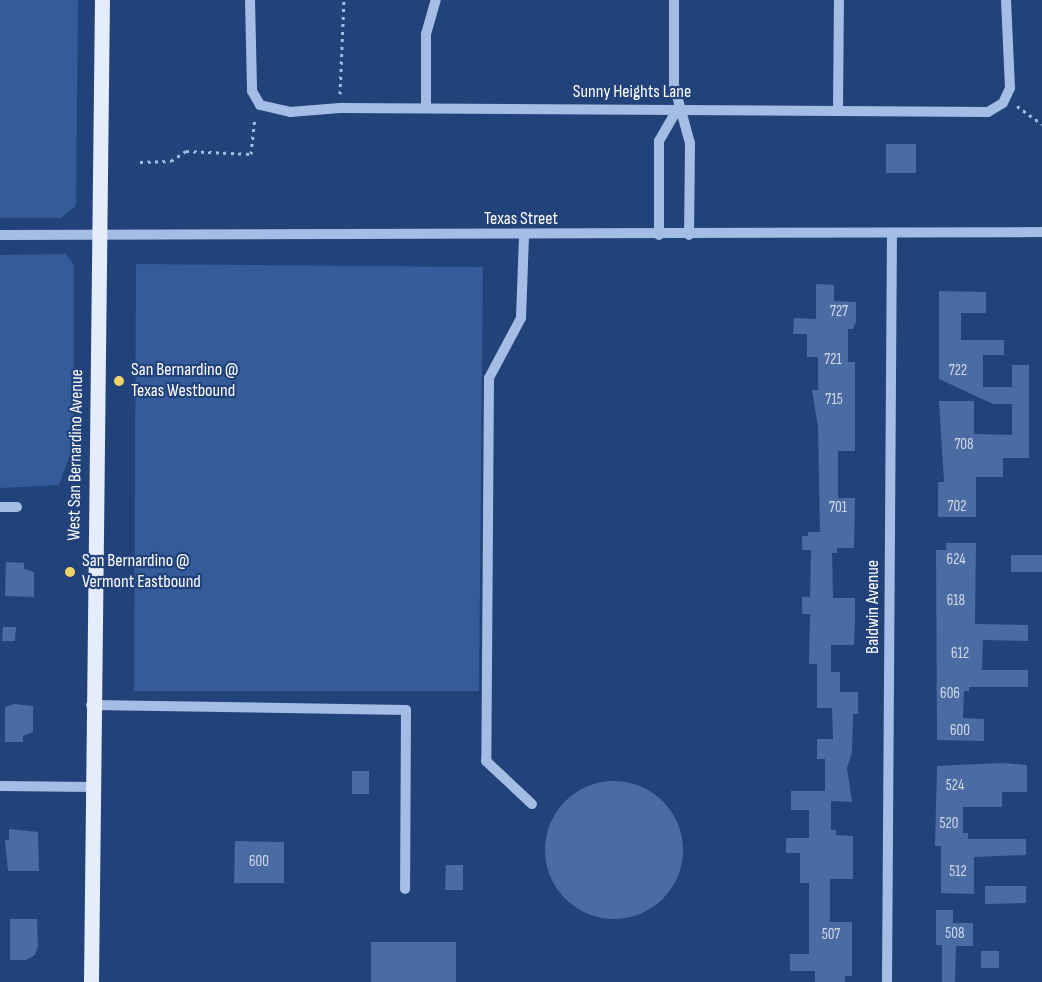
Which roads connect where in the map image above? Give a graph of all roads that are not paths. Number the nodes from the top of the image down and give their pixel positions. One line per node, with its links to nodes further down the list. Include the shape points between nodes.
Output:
1 (102, 0): 12 (main road, West San Bernardino Avenue)
2 (250, 0): 7 (street, Sunny Heights Lane, via 249,72 252,91 260,105 290,112)
3 (436, 0): 7 (street, via 426,34)
4 (674, 0): 8 (street, via 674,85)
5 (839, 0): 9 (street)
6 (1006, 0): 9 (street, Sunny Heights Lane, via 1010,88 1003,103 988,112)
7 (426, 108): 8 (street, Sunny Heights Lane)
8 (678, 108): 9 (street, Sunny Heights Lane); 14 (street, via 659,141); 15 (street, via 690,142)
9 (838, 109)
10 (892, 232): 11 (street, Texas Street); 15 (street, Texas Street); 25 (street, Baldwin Avenue)
11 (1042, 232)
12 (101, 234): 13 (street, Texas Street); 16 (street, Texas Street); 19 (main road, West San Bernardino Avenue)
13 (0, 235)
14 (659, 235): 15 (street, Texas Street); 16 (street, Texas Street)
15 (689, 235)
16 (524, 236): 22 (street, via 521,318 489,378 486,761)
17 (0, 507): 18 (street)
18 (17, 507)
19 (91, 705): 21 (main road, West San Bernardino Avenue); 23 (street, via 406,710)
20 (0, 786): 21 (street)
21 (93, 787): 24 (main road, West San Bernardino Avenue)
22 (532, 804)
23 (405, 889)
24 (91, 982)
25 (887, 982)

